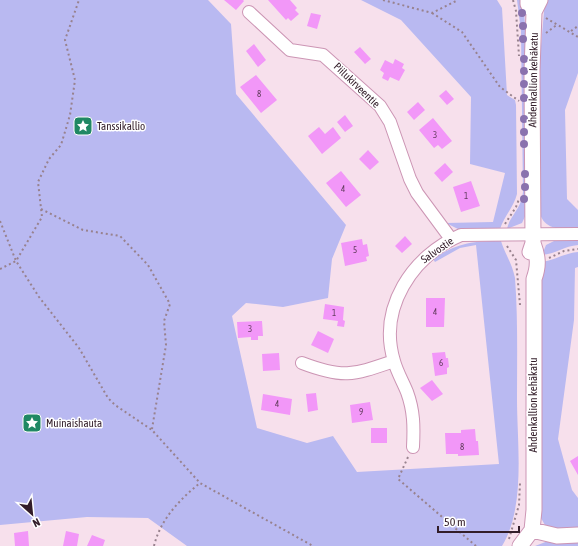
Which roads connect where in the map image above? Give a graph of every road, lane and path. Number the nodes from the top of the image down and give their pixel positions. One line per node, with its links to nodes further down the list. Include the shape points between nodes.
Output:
1 (79, 0): 14 (path, via 65,40 75,80 70,115 61,144 49,159 38,182)
2 (383, 0): 7 (path)
3 (458, 0): 7 (path)
4 (513, 0): 11 (path)
5 (534, 4): 9 (path); 19 (street, Ahdenkallion kehäkatu)
6 (249, 12): 18 (street, Piilukirveentie, via 290,50 324,55 380,106 390,122 417,193)
7 (432, 13): 12 (path, via 462,32 500,87 519,101)
8 (578, 26): 9 (path)
9 (571, 31): 10 (path)
10 (578, 37)
11 (519, 57)
12 (519, 94)
13 (519, 193): 16 (path, via 519,201 504,226)
14 (41, 209): 20 (path, via 42,217); 25 (path, via 83,230 120,236 148,266 170,304 164,321 166,345)
15 (0, 221): 20 (path)
16 (504, 234): 18 (street, Salvostie, via 461,235); 19 (street, Salvostie); 22 (path, via 506,245 516,260)
17 (578, 234): 19 (street, Salvostie)
18 (451, 239): 23 (street, Salvostie, via 421,260 407,278 396,299 390,340)
19 (533, 239): 30 (street, Ahdenkallion kehäkatu, via 538,259 534,279 534,510)
20 (16, 261): 21 (path); 25 (path, via 38,297 79,348 108,398)
21 (0, 269)
22 (520, 310)
23 (394, 362): 24 (street, via 360,372 341,374 326,372); 26 (street, Salvostie, via 414,418)
24 (302, 363)
25 (152, 430): 28 (path)
26 (413, 447): 33 (path, via 398,480)
27 (520, 480): 30 (path, via 519,505)
28 (200, 483): 31 (path, via 180,499 157,533); 32 (path)
29 (578, 535): 30 (street)
30 (523, 540)
31 (154, 546)
32 (313, 546)
33 (476, 546)

